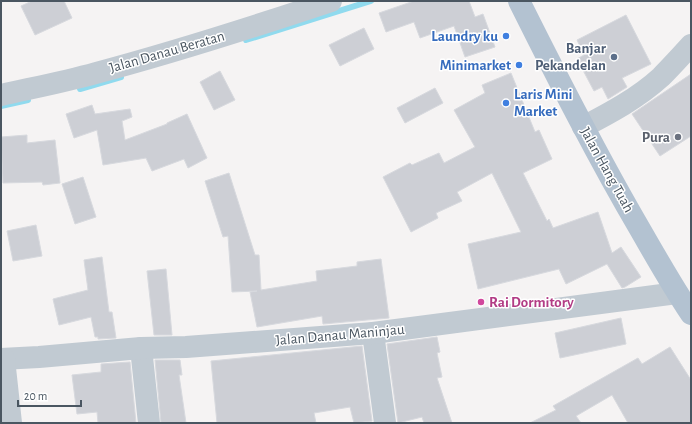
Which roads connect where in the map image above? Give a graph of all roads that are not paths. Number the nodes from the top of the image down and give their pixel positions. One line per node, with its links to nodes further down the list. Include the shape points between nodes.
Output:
1 (331, 1): 4 (street, Jalan Danau Beratan, via 94,74)
2 (519, 1): 5 (main road, Jalan Hang Tuah)
3 (691, 45): 5 (street, via 646,89)
4 (1, 95)
5 (583, 127): 6 (main road, Jalan Hang Tuah)
6 (677, 293): 7 (main road, Jalan Hang Tuah); 8 (street, Jalan Danau Maninjau)
7 (691, 314)
8 (373, 333): 9 (street, Jalan Danau Maninjau); 13 (street)
9 (141, 348): 10 (street, Jalan Danau Maninjau); 12 (street)
10 (3, 359): 11 (street)
11 (11, 423)
12 (149, 423)
13 (385, 423)

